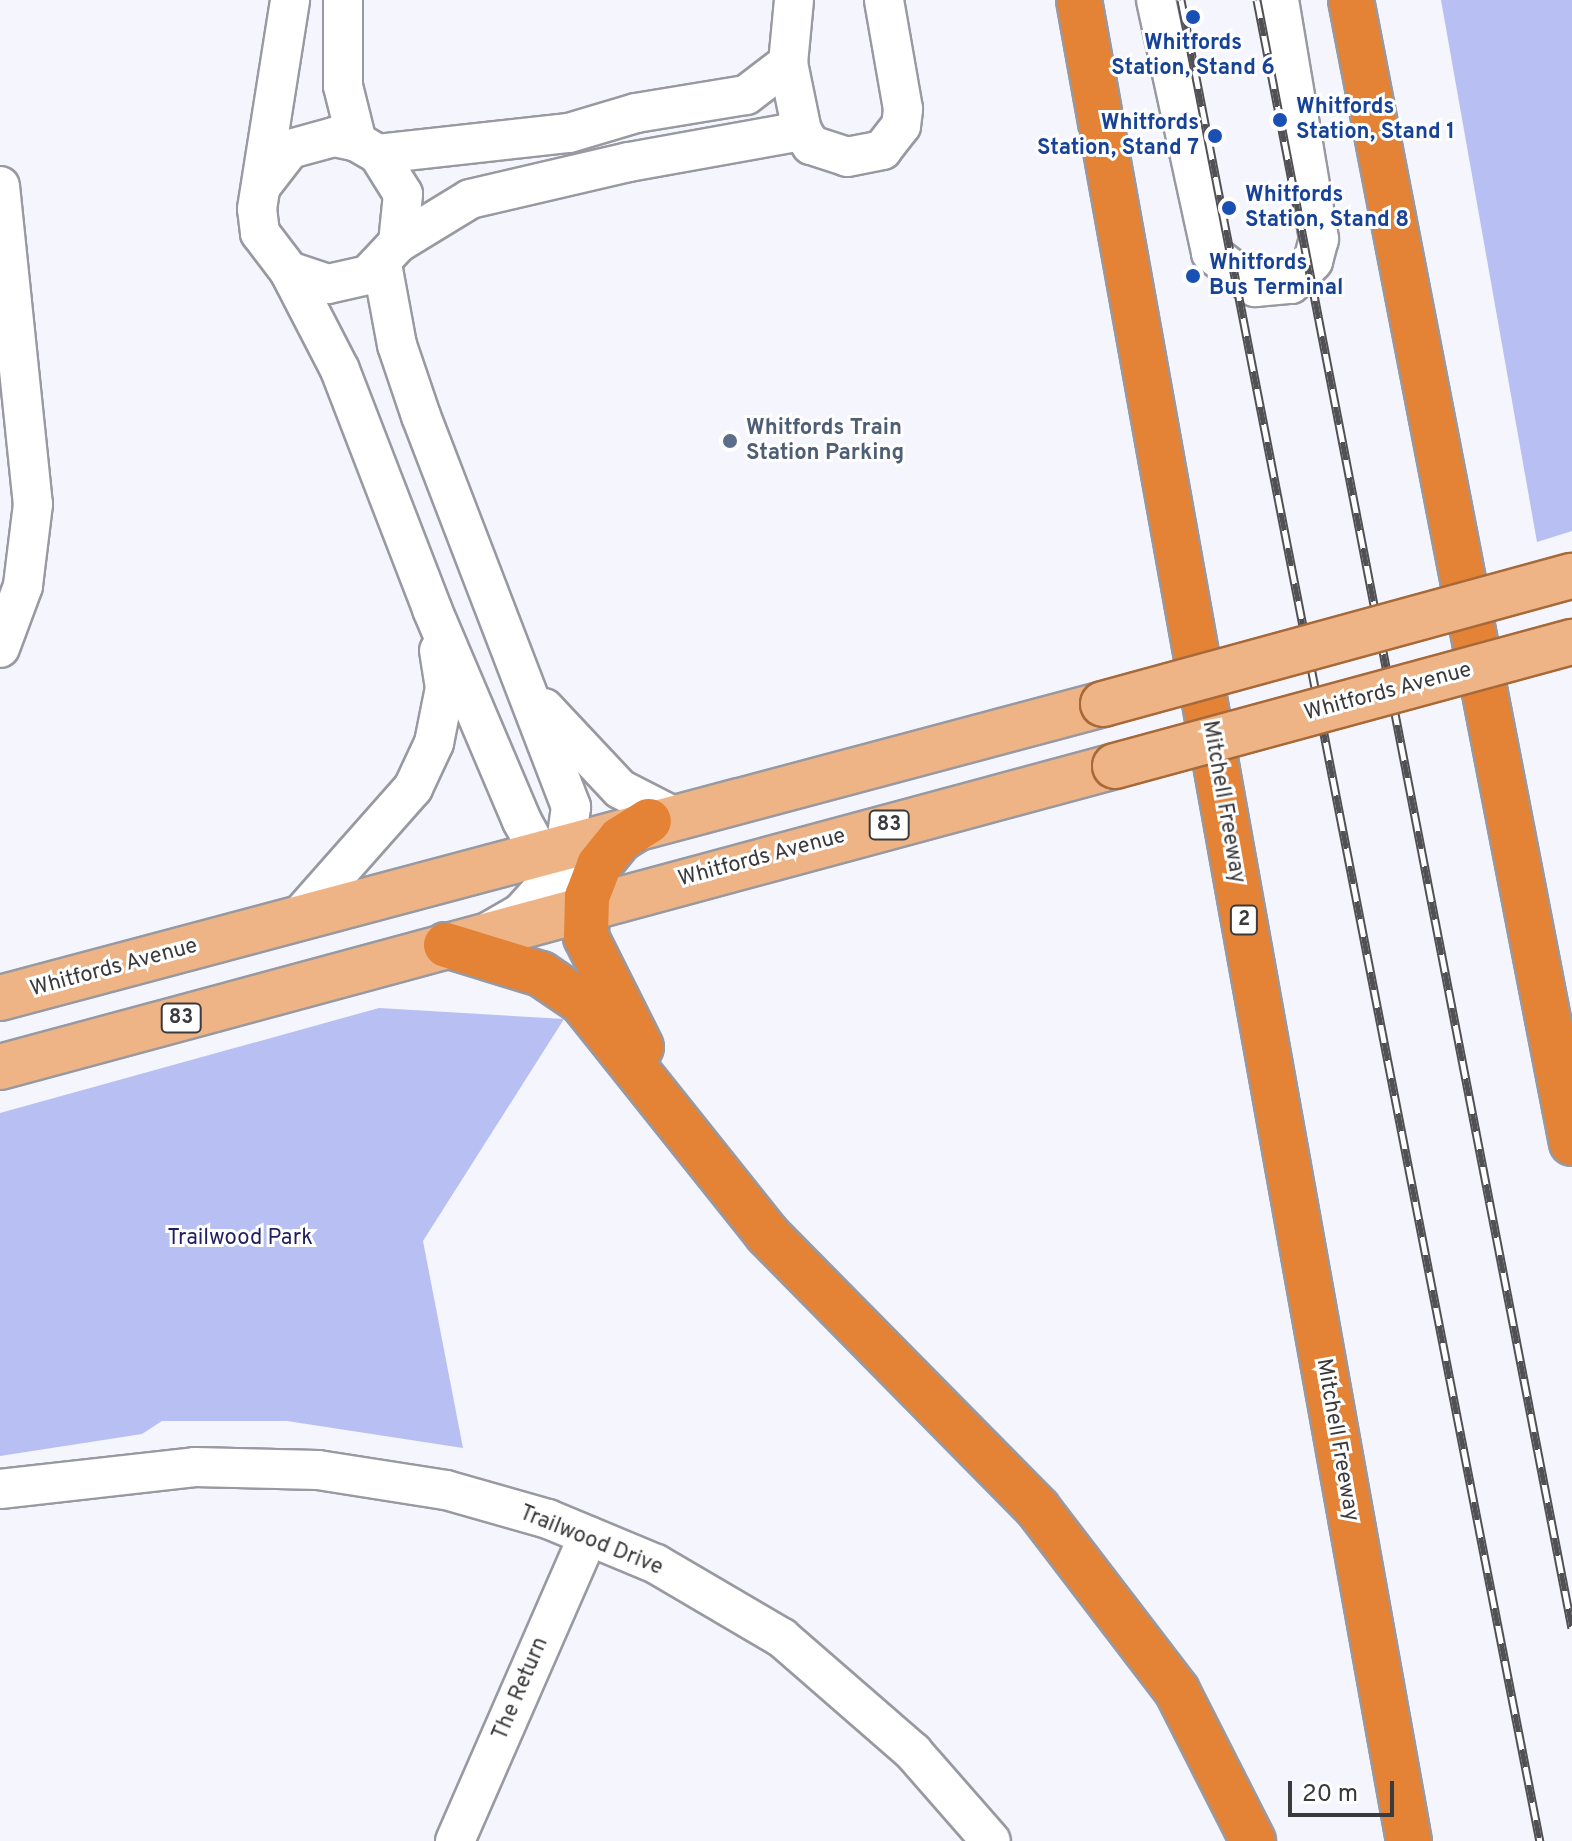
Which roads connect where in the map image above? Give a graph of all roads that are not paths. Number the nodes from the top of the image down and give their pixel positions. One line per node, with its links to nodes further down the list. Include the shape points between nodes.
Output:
1 (290, 0): 12 (street)
2 (343, 0): 11 (street, via 343,86)
3 (794, 0): 9 (street)
4 (884, 0): 10 (street, via 903,109 893,140 882,150 847,157 811,145)
5 (1079, 0): 34 (highway, Mitchell Freeway / 2)
6 (1156, 0): 7 (street, via 1211,253 1255,287 1291,284 1313,261 1319,239)
7 (1279, 0)
8 (1351, 0): 28 (highway)
9 (788, 63): 10 (street); 11 (street, via 746,95 636,113 569,133)
10 (802, 131): 14 (street, via 629,162 470,199)
11 (367, 148): 12 (street, via 322,139 290,149); 14 (street, via 403,194)
12 (262, 185): 15 (street, via 260,233)
13 (0, 186): 19 (street, via 33,504 23,586)
14 (390, 253): 15 (street, via 348,282 328,284); 20 (street, via 397,345)
15 (289, 271): 17 (street, via 340,370)
16 (1572, 576): 21 (main road, bridge)
17 (432, 609): 22 (street); 23 (street, via 445,688 434,743 406,799)
18 (1572, 642): 22 (main road, Whitfords Avenue / 83, bridge, via 663,884)
19 (0, 648)
20 (529, 691): 21 (street, via 620,789); 22 (street, via 571,807)
21 (660, 818): 22 (highway)
22 (562, 873): 23 (main road, Whitfords Avenue / 83); 24 (main road, Whitfords Avenue / 83); 27 (highway)
23 (298, 918): 25 (main road, Whitfords Avenue / 83)
24 (466, 939): 26 (main road, Whitfords Avenue / 83); 27 (highway, via 541,974 582,1002)
25 (0, 998)
26 (0, 1067)
27 (682, 1132): 33 (highway, via 767,1234 1038,1509 1177,1691)
28 (1572, 1143)
29 (0, 1489): 30 (street, Trailwood Drive, via 195,1467 318,1470 446,1490)
30 (588, 1536): 31 (street, The Return); 32 (street, Trailwood Drive, via 656,1564 782,1638 913,1752)
31 (455, 1841)
32 (991, 1841)
33 (1253, 1841)
34 (1409, 1841)

